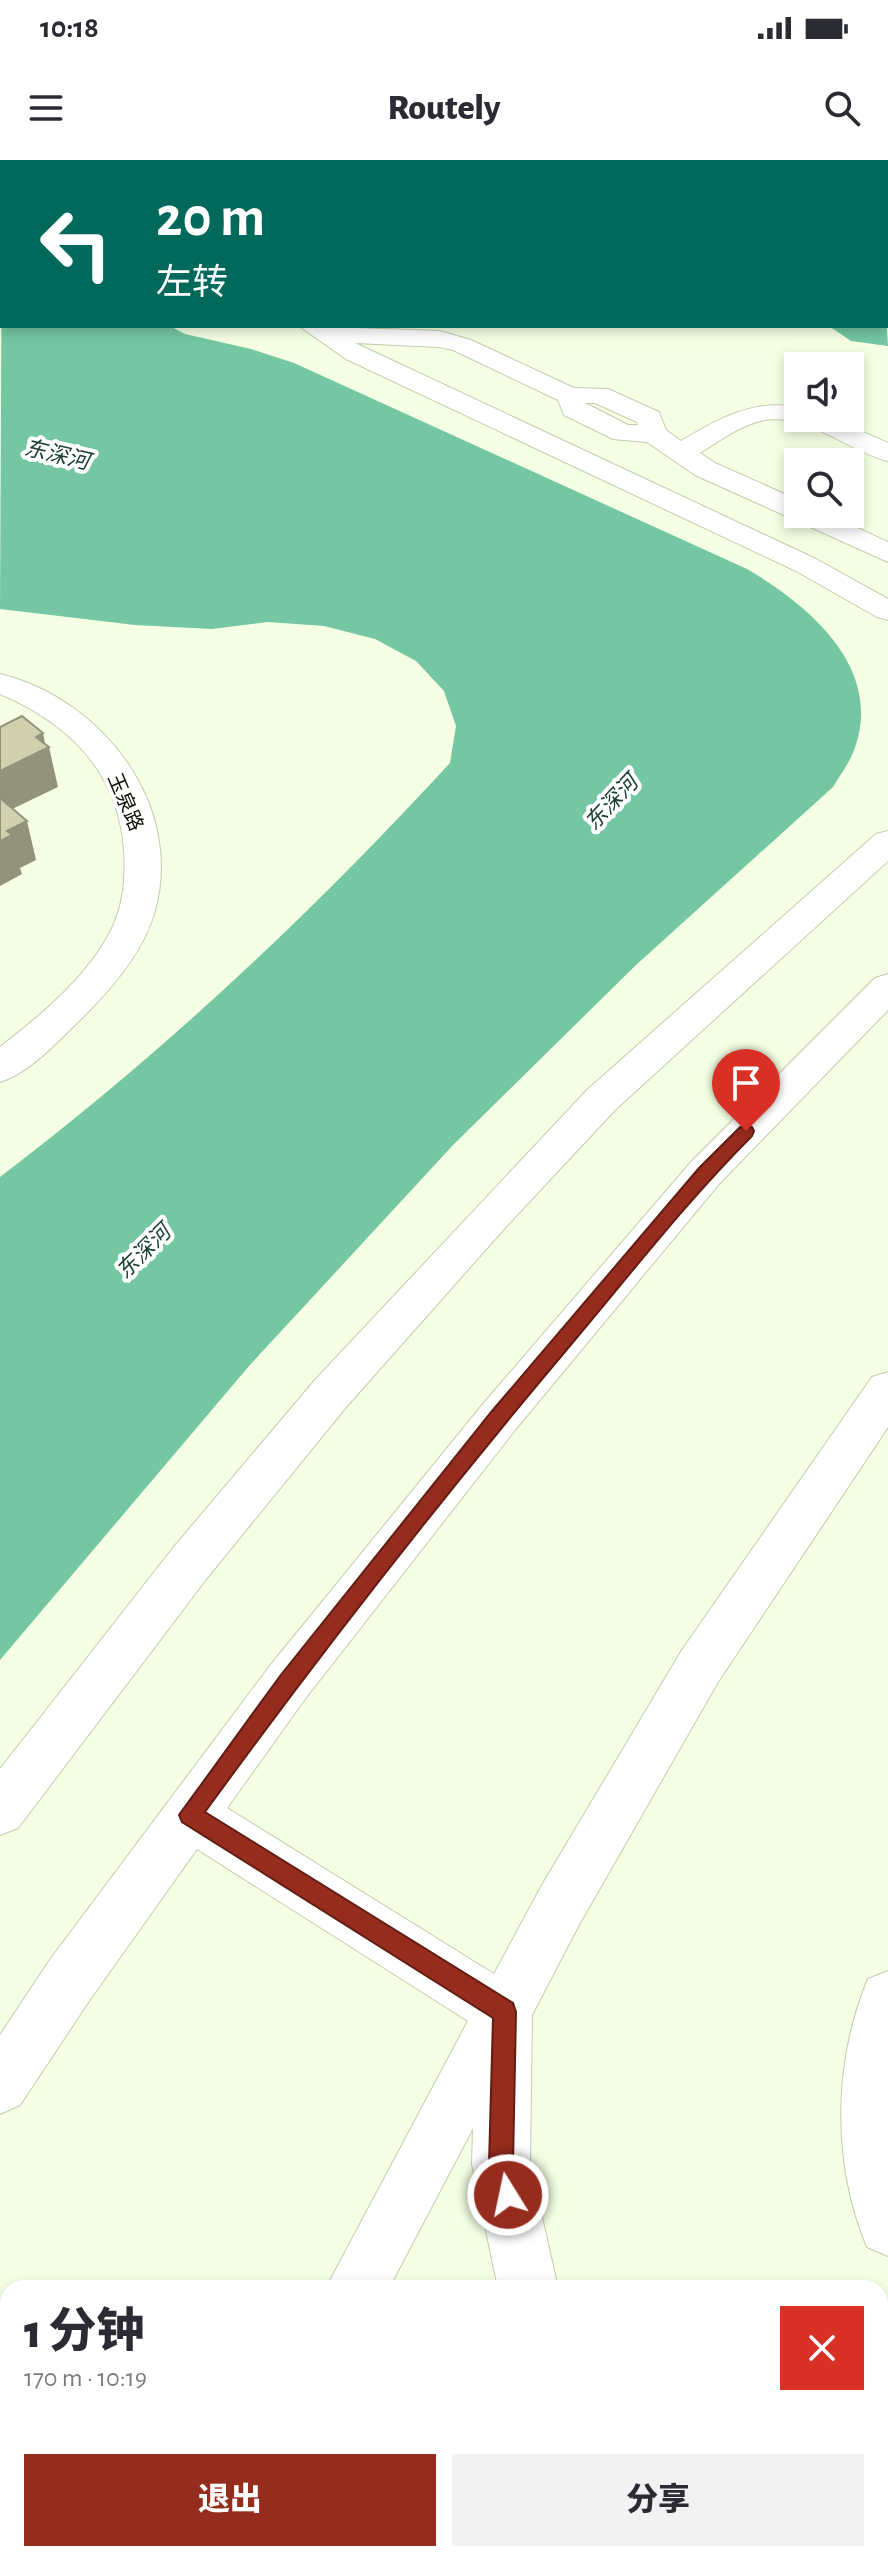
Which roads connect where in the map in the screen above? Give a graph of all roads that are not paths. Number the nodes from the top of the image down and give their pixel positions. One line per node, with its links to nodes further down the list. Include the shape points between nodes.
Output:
1 (317, 330): 4 (street, via 451,342 570,396 573,409 623,433 653,434); 9 (street, via 355,354 806,565)
2 (784, 411): 4 (street, via 755,412)
3 (840, 432): 5 (street)
4 (681, 453): 6 (street)
5 (888, 453)
6 (784, 505)
7 (834, 528): 8 (street)
8 (888, 553)
9 (888, 611)
10 (0, 683): 13 (street, 玉泉路, via 57,712 103,751 126,790 142,835 143,885 127,935 88,989)
11 (888, 842): 15 (street, via 601,1100 489,1218 331,1393 190,1563)
12 (888, 987): 16 (street, via 705,1173 509,1405 287,1683)
13 (0, 1068)
14 (888, 1390): 18 (street, via 700,1666)
15 (0, 1810)
16 (190, 1815): 18 (street); 19 (street)
17 (888, 1999): 20 (street, via 871,2096 873,2161)
18 (504, 2012): 21 (street); 22 (street, via 501,2164)
19 (0, 2085)
20 (888, 2226)
21 (360, 2280)
22 (526, 2280)

